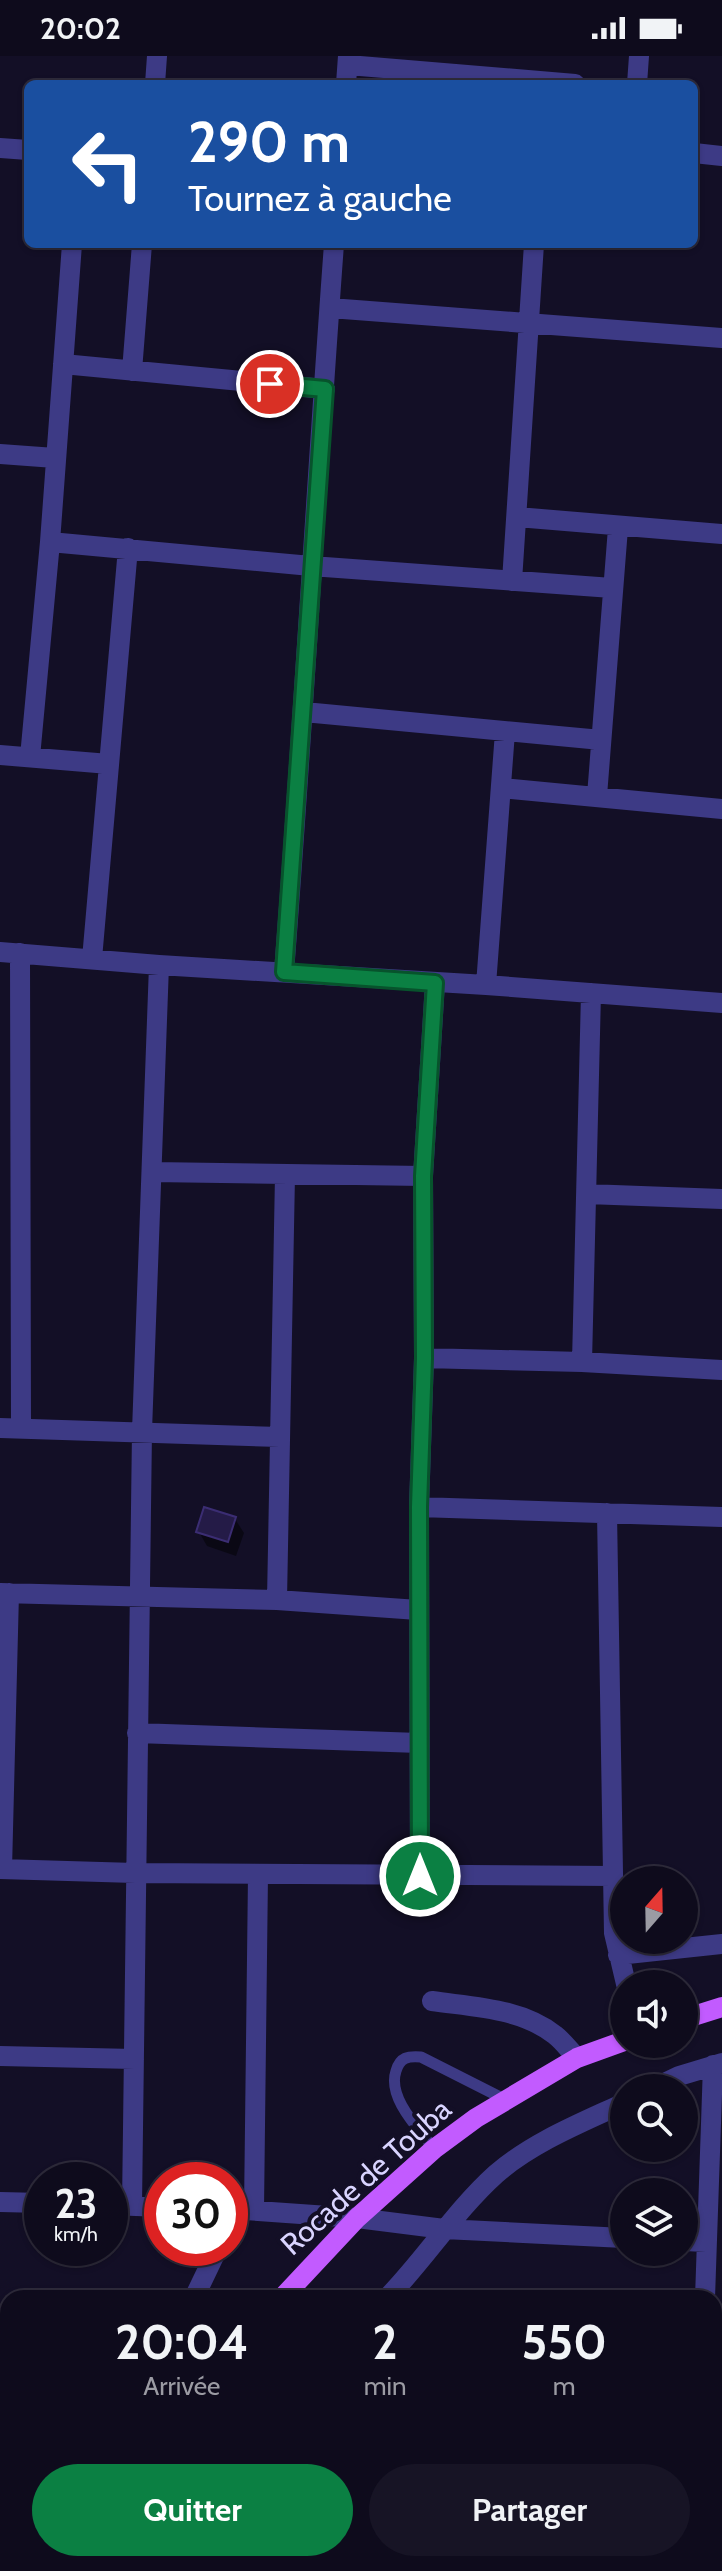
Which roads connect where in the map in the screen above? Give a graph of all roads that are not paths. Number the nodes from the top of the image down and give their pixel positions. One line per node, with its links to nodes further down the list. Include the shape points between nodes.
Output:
1 (157, 56): 4 (street)
2 (639, 56): 6 (street)
3 (348, 68): 5 (street)
4 (155, 80)
5 (506, 80)
6 (637, 80)
7 (0, 148): 8 (street)
8 (24, 150)
9 (698, 153): 10 (street)
10 (722, 156)
11 (72, 248): 18 (street)
12 (142, 248): 19 (street)
13 (334, 248): 15 (street)
14 (534, 248): 16 (street)
15 (330, 308): 16 (street); 20 (street)
16 (529, 323): 17 (street); 23 (street)
17 (722, 338)
18 (63, 364): 19 (street); 22 (street)
19 (132, 371): 20 (street)
20 (325, 389): 28 (street)
21 (0, 454): 22 (street)
22 (55, 458): 26 (street)
23 (517, 517): 24 (street); 29 (street)
24 (618, 528): 25 (street); 30 (street)
25 (722, 534)
26 (50, 542): 27 (street); 35 (street)
27 (128, 548): 28 (street); 36 (street)
28 (311, 566): 29 (street); 31 (street)
29 (512, 581): 30 (street)
30 (612, 588): 33 (street)
31 (304, 712): 32 (street); 43 (street)
32 (505, 732): 33 (street); 37 (street)
33 (601, 740): 38 (street)
34 (0, 755): 35 (street)
35 (30, 757): 36 (street)
36 (109, 764): 41 (street)
37 (501, 788): 38 (street); 45 (street)
38 (597, 796): 39 (street)
39 (722, 809)
40 (10, 953): 41 (street); 56 (street)
41 (92, 959): 42 (street)
42 (159, 965): 43 (street); 48 (street)
43 (284, 972): 44 (street)
44 (435, 983): 45 (street); 50 (street)
45 (486, 985): 46 (street)
46 (591, 993): 47 (street); 51 (street)
47 (722, 1003)
48 (152, 1172): 49 (street); 57 (street)
49 (285, 1175): 50 (street); 58 (street)
50 (423, 1176): 53 (street)
51 (587, 1194): 52 (street); 54 (street)
52 (722, 1199)
53 (424, 1358): 54 (street); 59 (street)
54 (582, 1362): 55 (street)
55 (722, 1370)
56 (10, 1428): 57 (street)
57 (142, 1431): 58 (street); 63 (street)
58 (280, 1437): 64 (street)
59 (419, 1507): 60 (street); 65 (street)
60 (607, 1513): 61 (street); 68 (street)
61 (722, 1517)
62 (5, 1593): 63 (street); 69 (street)
63 (141, 1596): 64 (street); 66 (street)
64 (277, 1600): 65 (street)
65 (418, 1610): 67 (street)
66 (137, 1733): 67 (street); 70 (street)
67 (419, 1743): 72 (street)
68 (613, 1866)
69 (1, 1869): 70 (street)
70 (135, 1873): 71 (street); 83 (street)
71 (258, 1874): 72 (street); 89 (street)
72 (420, 1876): 73 (street)
73 (610, 1876)
74 (722, 1944): 75 (street)
75 (618, 1955): 76 (street)
76 (622, 1970)
77 (432, 2001): 82 (street, via 523,2017 555,2035)
78 (722, 2007): 79 (main road)
79 (698, 2015)
80 (610, 2046): 82 (main road, Rocade de Touba)
81 (0, 2056): 83 (street)
82 (577, 2058): 86 (main road, Rocade de Touba)
83 (134, 2059): 94 (street)
84 (717, 2064): 85 (street); 90 (street)
85 (685, 2074)
86 (504, 2099): 88 (main road, Rocade de Touba); 88 (lane, via 421,2057 408,2056 393,2082 399,2100)
87 (610, 2110): 98 (street, via 545,2141 498,2172)
88 (434, 2149): 97 (main road, Rocade de Touba)
89 (241, 2162)
90 (715, 2198): 101 (street)
91 (0, 2202): 92 (street)
92 (24, 2203)
93 (128, 2206): 94 (street)
94 (132, 2206): 95 (street)
95 (144, 2206)
96 (248, 2213): 97 (street)
97 (357, 2218): 98 (street); 104 (main road, Rocade de Touba)
98 (444, 2229): 99 (street); 105 (street)
99 (610, 2237)
100 (698, 2242): 101 (street)
101 (706, 2242): 106 (street)
102 (209, 2266): 103 (street)
103 (198, 2290)
104 (290, 2290)
105 (394, 2290)
106 (705, 2290)

